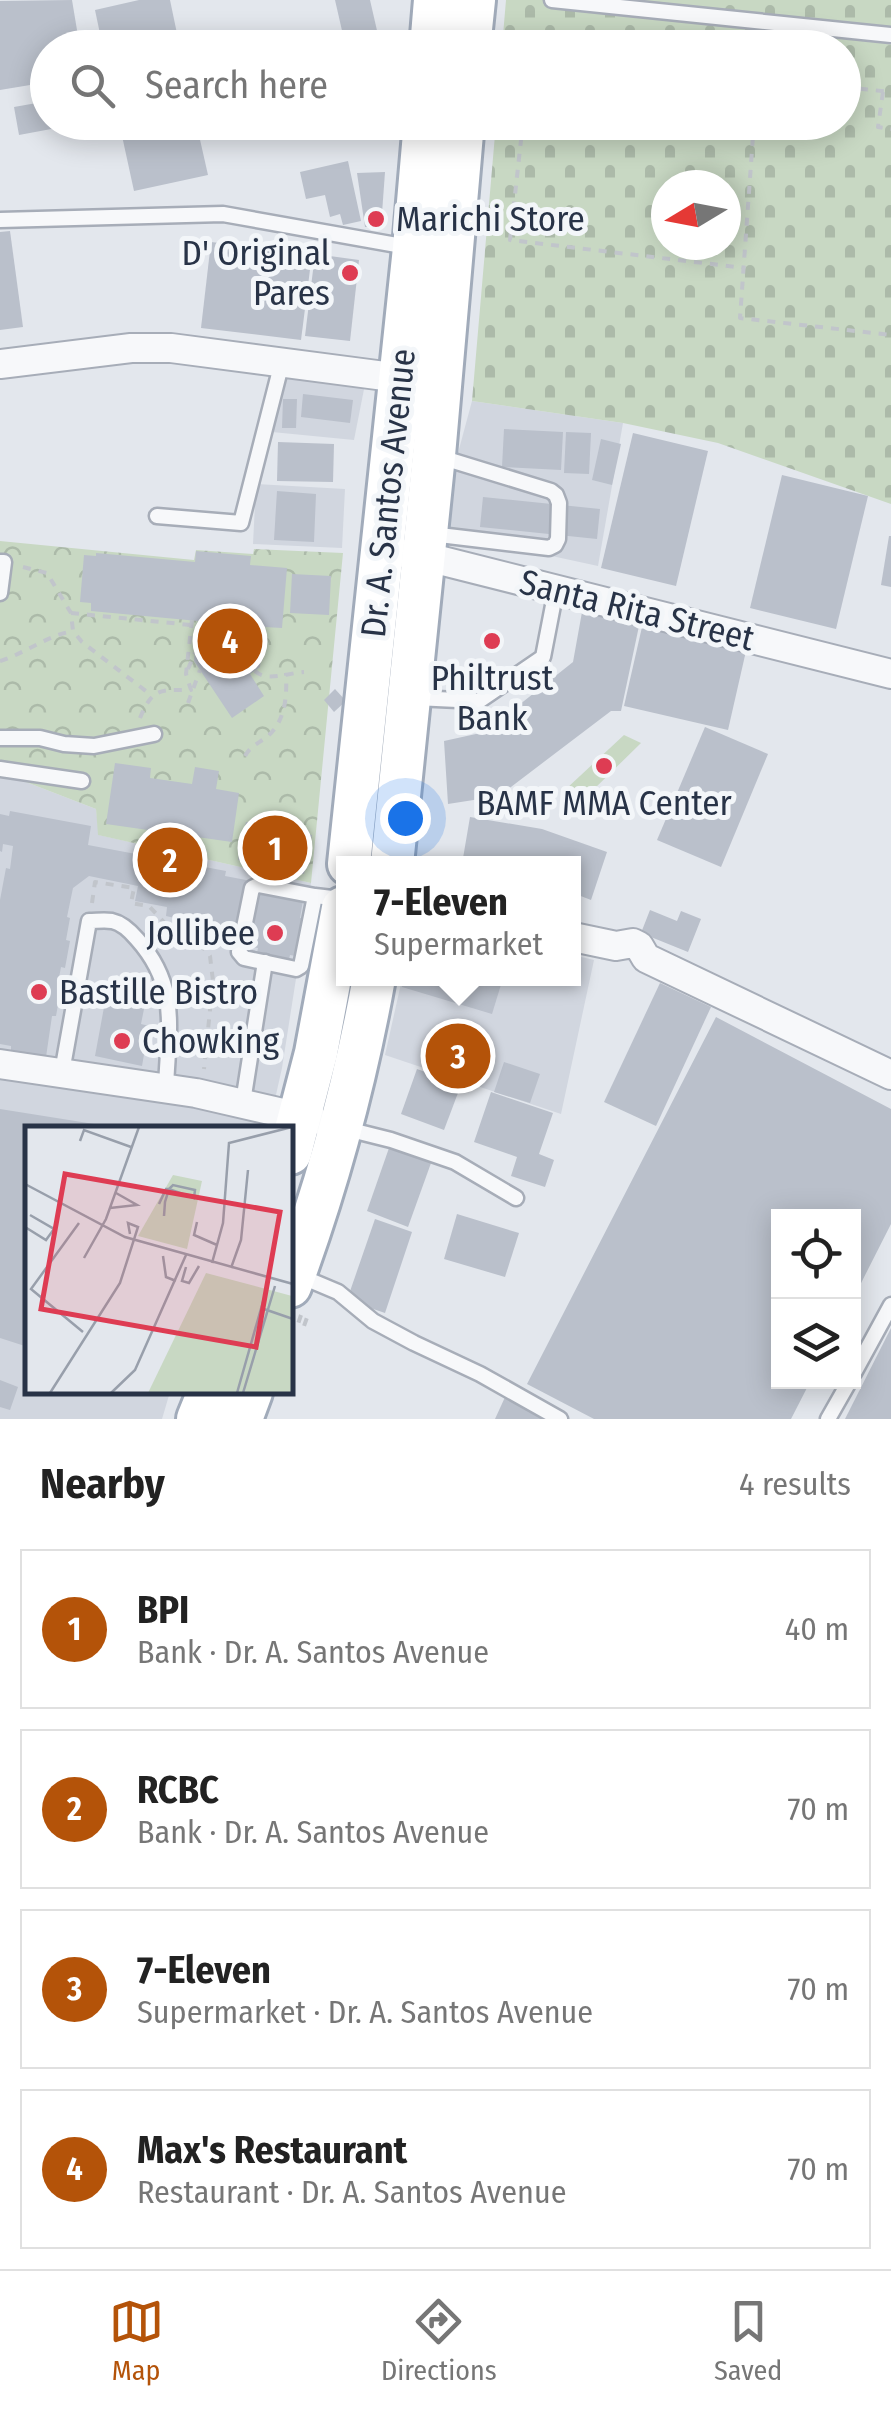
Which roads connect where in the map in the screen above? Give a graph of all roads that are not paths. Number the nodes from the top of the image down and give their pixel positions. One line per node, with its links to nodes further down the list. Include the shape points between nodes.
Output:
1 (435, 0): 5 (main road)
2 (474, 0): 6 (main road)
3 (552, 0): 4 (lane)
4 (638, 5): 7 (lane)
5 (432, 30)
6 (471, 30)
7 (849, 30)
8 (861, 31): 9 (lane)
9 (891, 35)
10 (423, 140): 13 (main road, Dr. A. Santos Avenue)
11 (461, 140): 17 (main road, Dr. A. Santos Avenue)
12 (0, 220): 13 (lane, via 223,214)
13 (414, 248): 16 (main road, Dr. A. Santos Avenue)
14 (282, 362): 15 (street, via 131,348); 16 (street); 18 (lane, via 240,523)
15 (0, 364)
16 (400, 378): 19 (main road, Dr. A. Santos Avenue)
17 (434, 455): 19 (main road, Dr. A. Santos Avenue); 19 (lane, via 551,491 559,503 558,539 549,548)
18 (157, 516)
19 (410, 547): 21 (street, Santa Rita Street); 24 (main road, Dr. A. Santos Avenue); 29 (main road, Dr. A. Santos Avenue)
20 (2, 562): 22 (lane)
21 (556, 590): 23 (street, Santa Rita Street); 24 (lane, via 542,658 479,701)
22 (0, 594)
23 (891, 674)
24 (410, 697): 30 (main road, Dr. A. Santos Avenue)
25 (154, 734): 26 (lane, via 94,746)
26 (0, 738)
27 (0, 769): 28 (lane)
28 (82, 780)
29 (351, 856)
30 (393, 856)
31 (329, 902): 33 (main road); 34 (lane, via 252,888 239,952)
32 (581, 939): 38 (street, via 633,943 646,958)
33 (319, 959): 34 (lane, via 296,969); 43 (main road)
34 (265, 962): 40 (lane)
35 (372, 986): 42 (main road)
36 (0, 1064): 37 (street)
37 (62, 1072): 39 (street); 39 (lane, via 89,921 115,921 151,955 163,979 170,1041)
38 (891, 1075)
39 (166, 1088): 40 (street)
40 (242, 1102): 41 (street)
41 (281, 1126)
42 (342, 1127): 43 (street); 44 (lane, via 455,1162); 45 (main road)
43 (295, 1135)
44 (516, 1198)
45 (299, 1296): 53 (lane, via 328,1288 373,1321)
46 (891, 1305): 47 (lane)
47 (861, 1360)
48 (845, 1389): 54 (lane)
49 (208, 1394): 51 (main road)
50 (250, 1394): 52 (main road)
51 (198, 1419)
52 (240, 1419)
53 (560, 1419)
54 (828, 1419)

